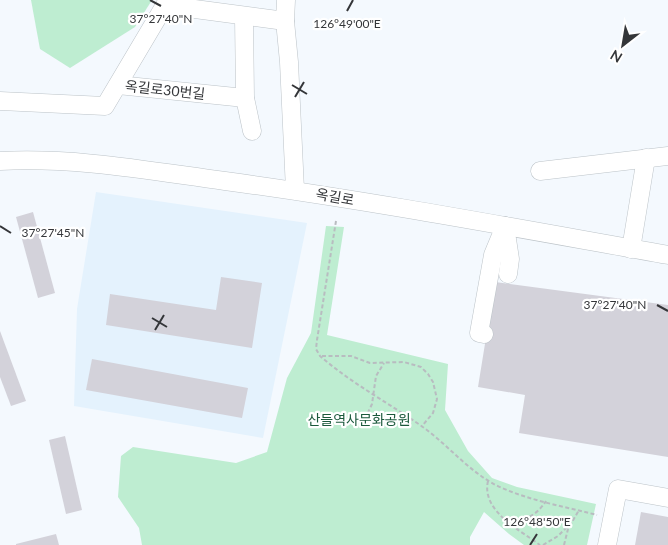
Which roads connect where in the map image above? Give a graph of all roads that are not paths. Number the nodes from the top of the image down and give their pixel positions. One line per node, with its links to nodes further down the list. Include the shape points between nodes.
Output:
1 (286, 0): 3 (street)
2 (244, 17): 3 (street, 옥길로30번길); 4 (street, 옥길로30번길, via 165,5); 6 (street)
3 (285, 21): 12 (street, via 290,62)
4 (118, 85): 5 (street, via 104,106); 6 (street, 옥길로30번길)
5 (1, 97)
6 (245, 98): 7 (street)
7 (252, 131)
8 (668, 156): 9 (street)
9 (646, 158): 11 (street); 14 (street)
10 (0, 161): 12 (street, 옥길로, via 91,163)
11 (540, 171)
12 (295, 190): 13 (street, 옥길로)
13 (505, 226): 14 (street, 옥길로); 16 (street, via 510,259); 17 (street, via 493,255 479,333)
14 (631, 248): 15 (street, 옥길로)
15 (668, 255)
16 (508, 274)
17 (484, 334)
18 (668, 498): 19 (street, via 618,488)
19 (607, 545)

